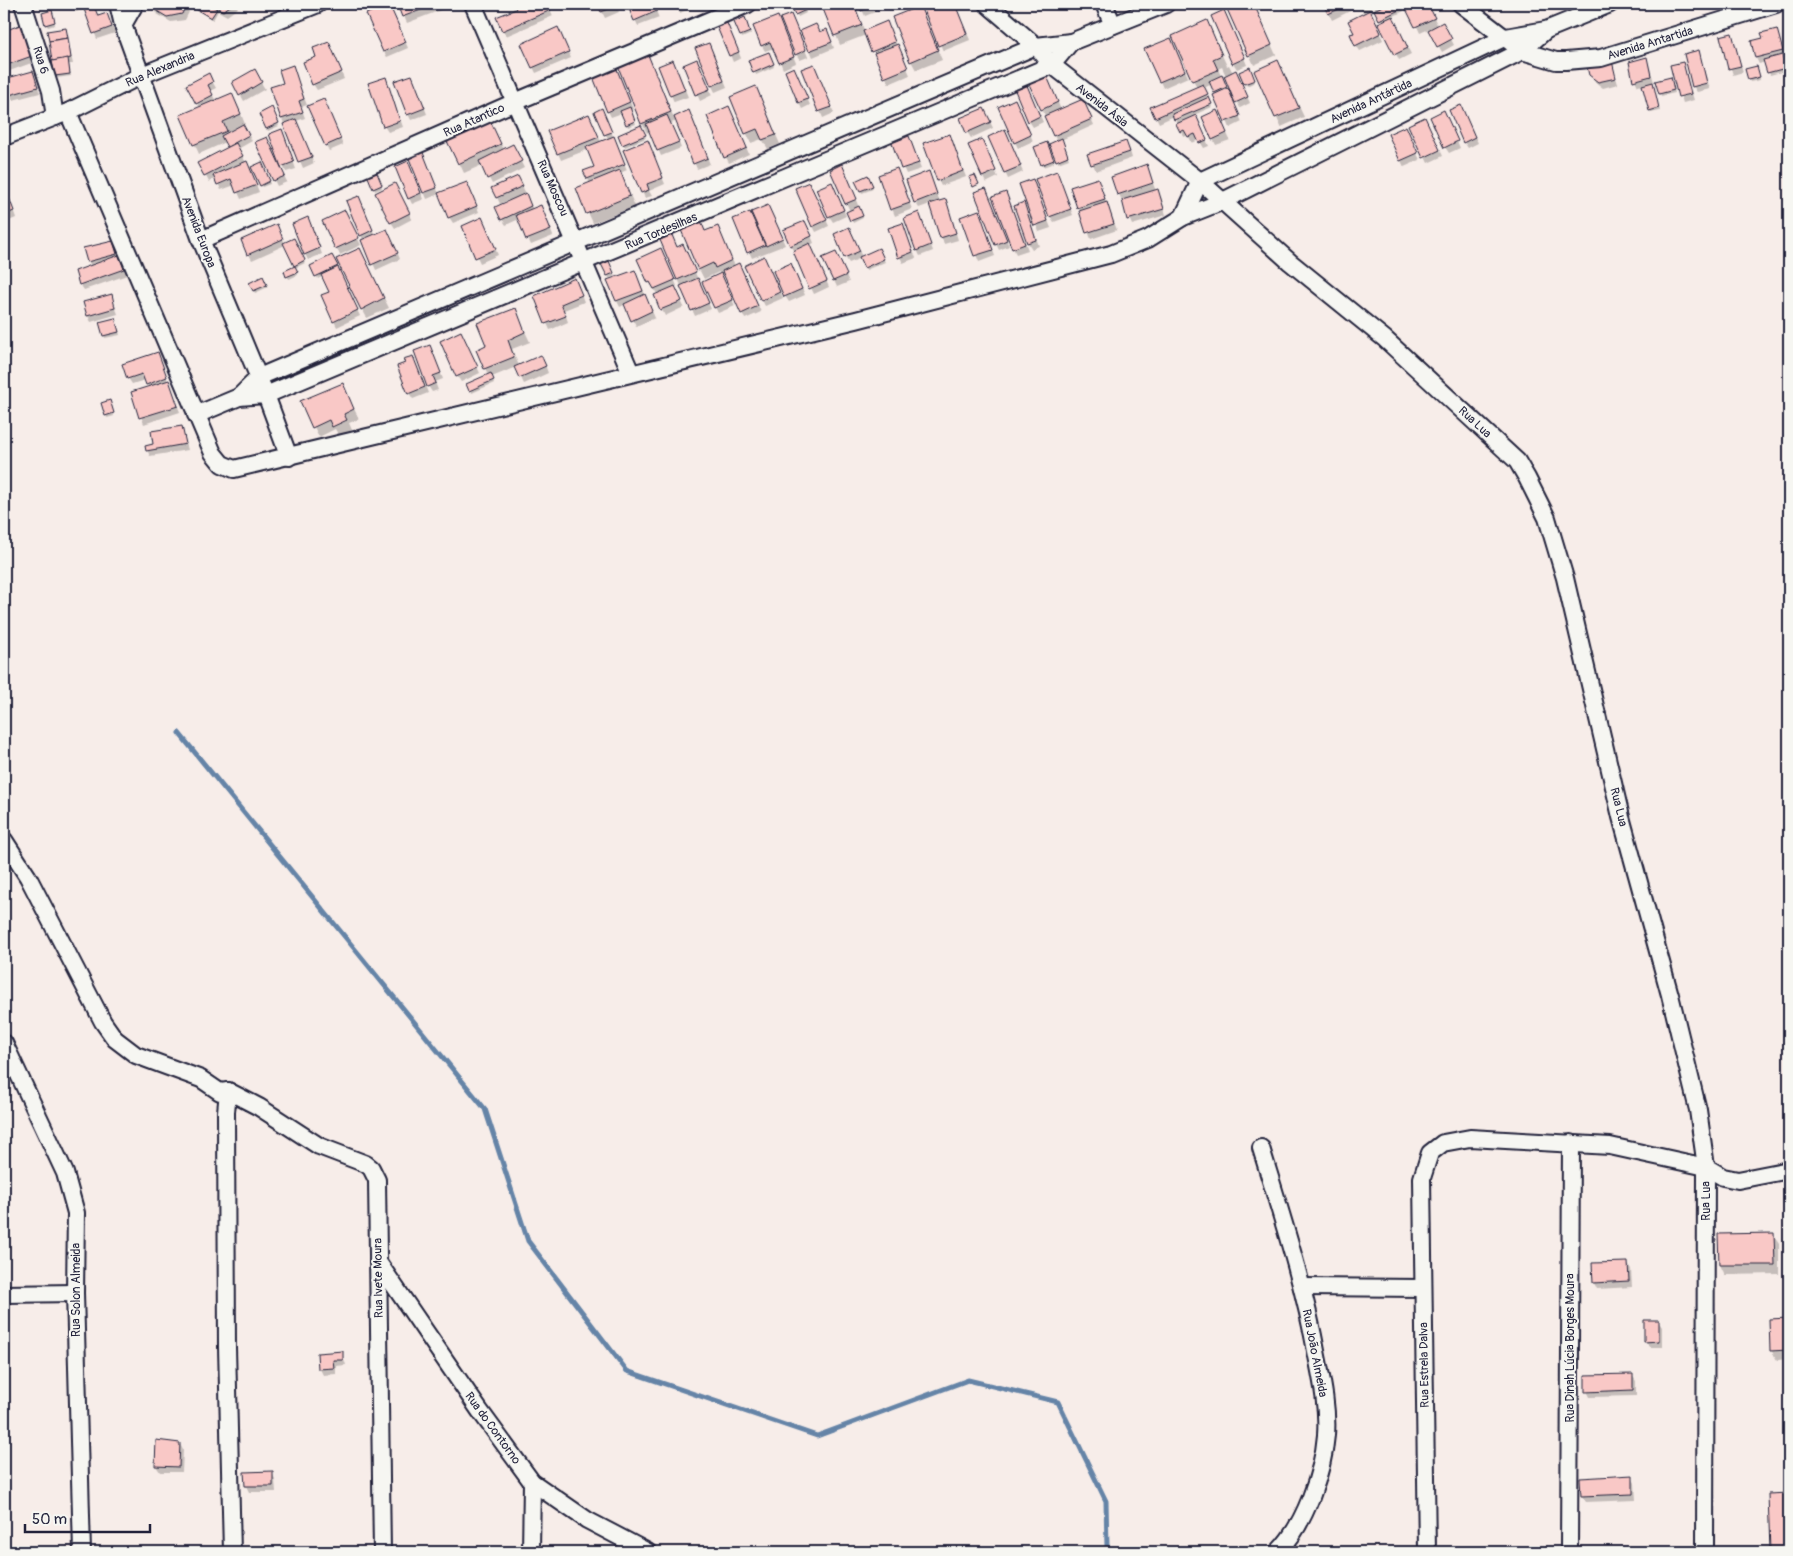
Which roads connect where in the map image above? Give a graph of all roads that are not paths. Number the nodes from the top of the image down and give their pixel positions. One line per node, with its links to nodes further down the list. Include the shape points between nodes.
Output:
1 (23, 4): 23 (street, Rua 6, via 51,91)
2 (118, 4): 13 (street, Avenida Europa)
3 (135, 4): 13 (street)
4 (318, 4): 21 (street, Rua Alexandria)
5 (473, 4): 22 (street, Rua Moscou)
6 (748, 4): 22 (street, Rua Atantico)
7 (987, 4): 18 (street, Avenida Ásia)
8 (1104, 4): 14 (street)
9 (1166, 4): 14 (street, Rua Tordesilhas)
10 (1461, 4): 16 (street)
11 (1610, 4): 15 (street, Avenida Antártida)
12 (1776, 4): 19 (street, Avenida Antartida, via 1600,58 1556,61)
13 (123, 25): 21 (street, Avenida Europa)
14 (1113, 25): 17 (street, Rua Tordesilhas)
15 (1546, 30): 16 (street, Avenida Antártida); 19 (street, Avenida Antártida)
16 (1506, 37): 19 (street); 25 (street, Avenida Antártida)
17 (1071, 42): 18 (street, Rua Tordesilhas); 20 (street, Rua Tordesilhas)
18 (1036, 46): 20 (street, Avenida Ásia); 29 (street, Rua Tordesilhas)
19 (1522, 51): 26 (street, Avenida Antártida)
20 (1052, 65): 25 (street, Avenida Ásia); 30 (street, Rua Tordesilhas)
21 (142, 75): 23 (street, Rua Alexandria); 28 (street, Avenida Europa)
22 (515, 102): 28 (street, Rua Atantico); 29 (street, Rua Moscou)
23 (62, 114): 24 (street, Rua Alexandria); 35 (street, Rua 6)
24 (4, 137)
25 (1200, 181): 26 (street, Avenida Ásia); 27 (street)
26 (1221, 202): 27 (street, Avenida Antártida); 42 (street, Rua Lua, via 1385,339 1517,461 1537,497 1547,518 1565,578 1621,817 1698,1110)
27 (1183, 217): 31 (street, Avenida Antártida, via 1148,238 1111,254 856,320)
28 (201, 240): 32 (street, Avenida Europa)
29 (576, 240): 30 (street, Rua Moscou); 32 (street, Rua Tordesilhas)
30 (585, 263): 31 (street, Rua Moscou); 33 (street, Rua Tordesilhas)
31 (631, 373): 36 (street, Avenida Antártida)
32 (259, 377): 33 (street, Avenida Europa); 34 (street, Rua Tordesilhas)
33 (266, 395): 34 (street, Rua Tordesilhas); 36 (street, Avenida Europa)
34 (239, 397): 35 (street, Rua Tordesilhas)
35 (196, 415): 36 (street, Rua 6, via 213,453 228,467 244,468)
36 (289, 457)
37 (4, 840): 39 (street, Rua Ivete Moura, via 28,877 115,1039 136,1055 201,1079 220,1092)
38 (4, 1043): 48 (street, Rua Solon Almeida, via 65,1172 76,1214)
39 (228, 1092): 44 (street, Rua Ivete Moura, via 259,1107 319,1146 371,1168 377,1180); 51 (street, via 227,1347)
40 (1571, 1143): 42 (street, Rua Estrela Dalva, via 1610,1146); 46 (street, Rua Estrela Dalva, via 1456,1140 1443,1143 1430,1153 1422,1178); 57 (street, Rua Dinah Lúcia Borges Moura)
41 (1261, 1148): 45 (street, Rua João Almeida)
42 (1706, 1167): 43 (street, Rua Estrela Dalva, via 1723,1177 1738,1180); 58 (street, Rua Lua)
43 (1789, 1170)
44 (378, 1262): 49 (street, Rua do Contorno); 52 (street, Rua Ivete Moura)
45 (1302, 1287): 46 (street); 55 (street, Rua João Almeida, via 1320,1373 1326,1434 1308,1504)
46 (1423, 1288): 56 (street, Rua Estrela Dalva)
47 (4, 1294): 48 (street)
48 (74, 1294): 50 (street, Rua Solon Almeida)
49 (532, 1482): 53 (street); 54 (street, Rua do Contorno, via 587,1520)
50 (82, 1552)
51 (232, 1552)
52 (382, 1552)
53 (532, 1552)
54 (648, 1552)
55 (1278, 1552)
56 (1427, 1552)
57 (1569, 1552)
58 (1705, 1552)

